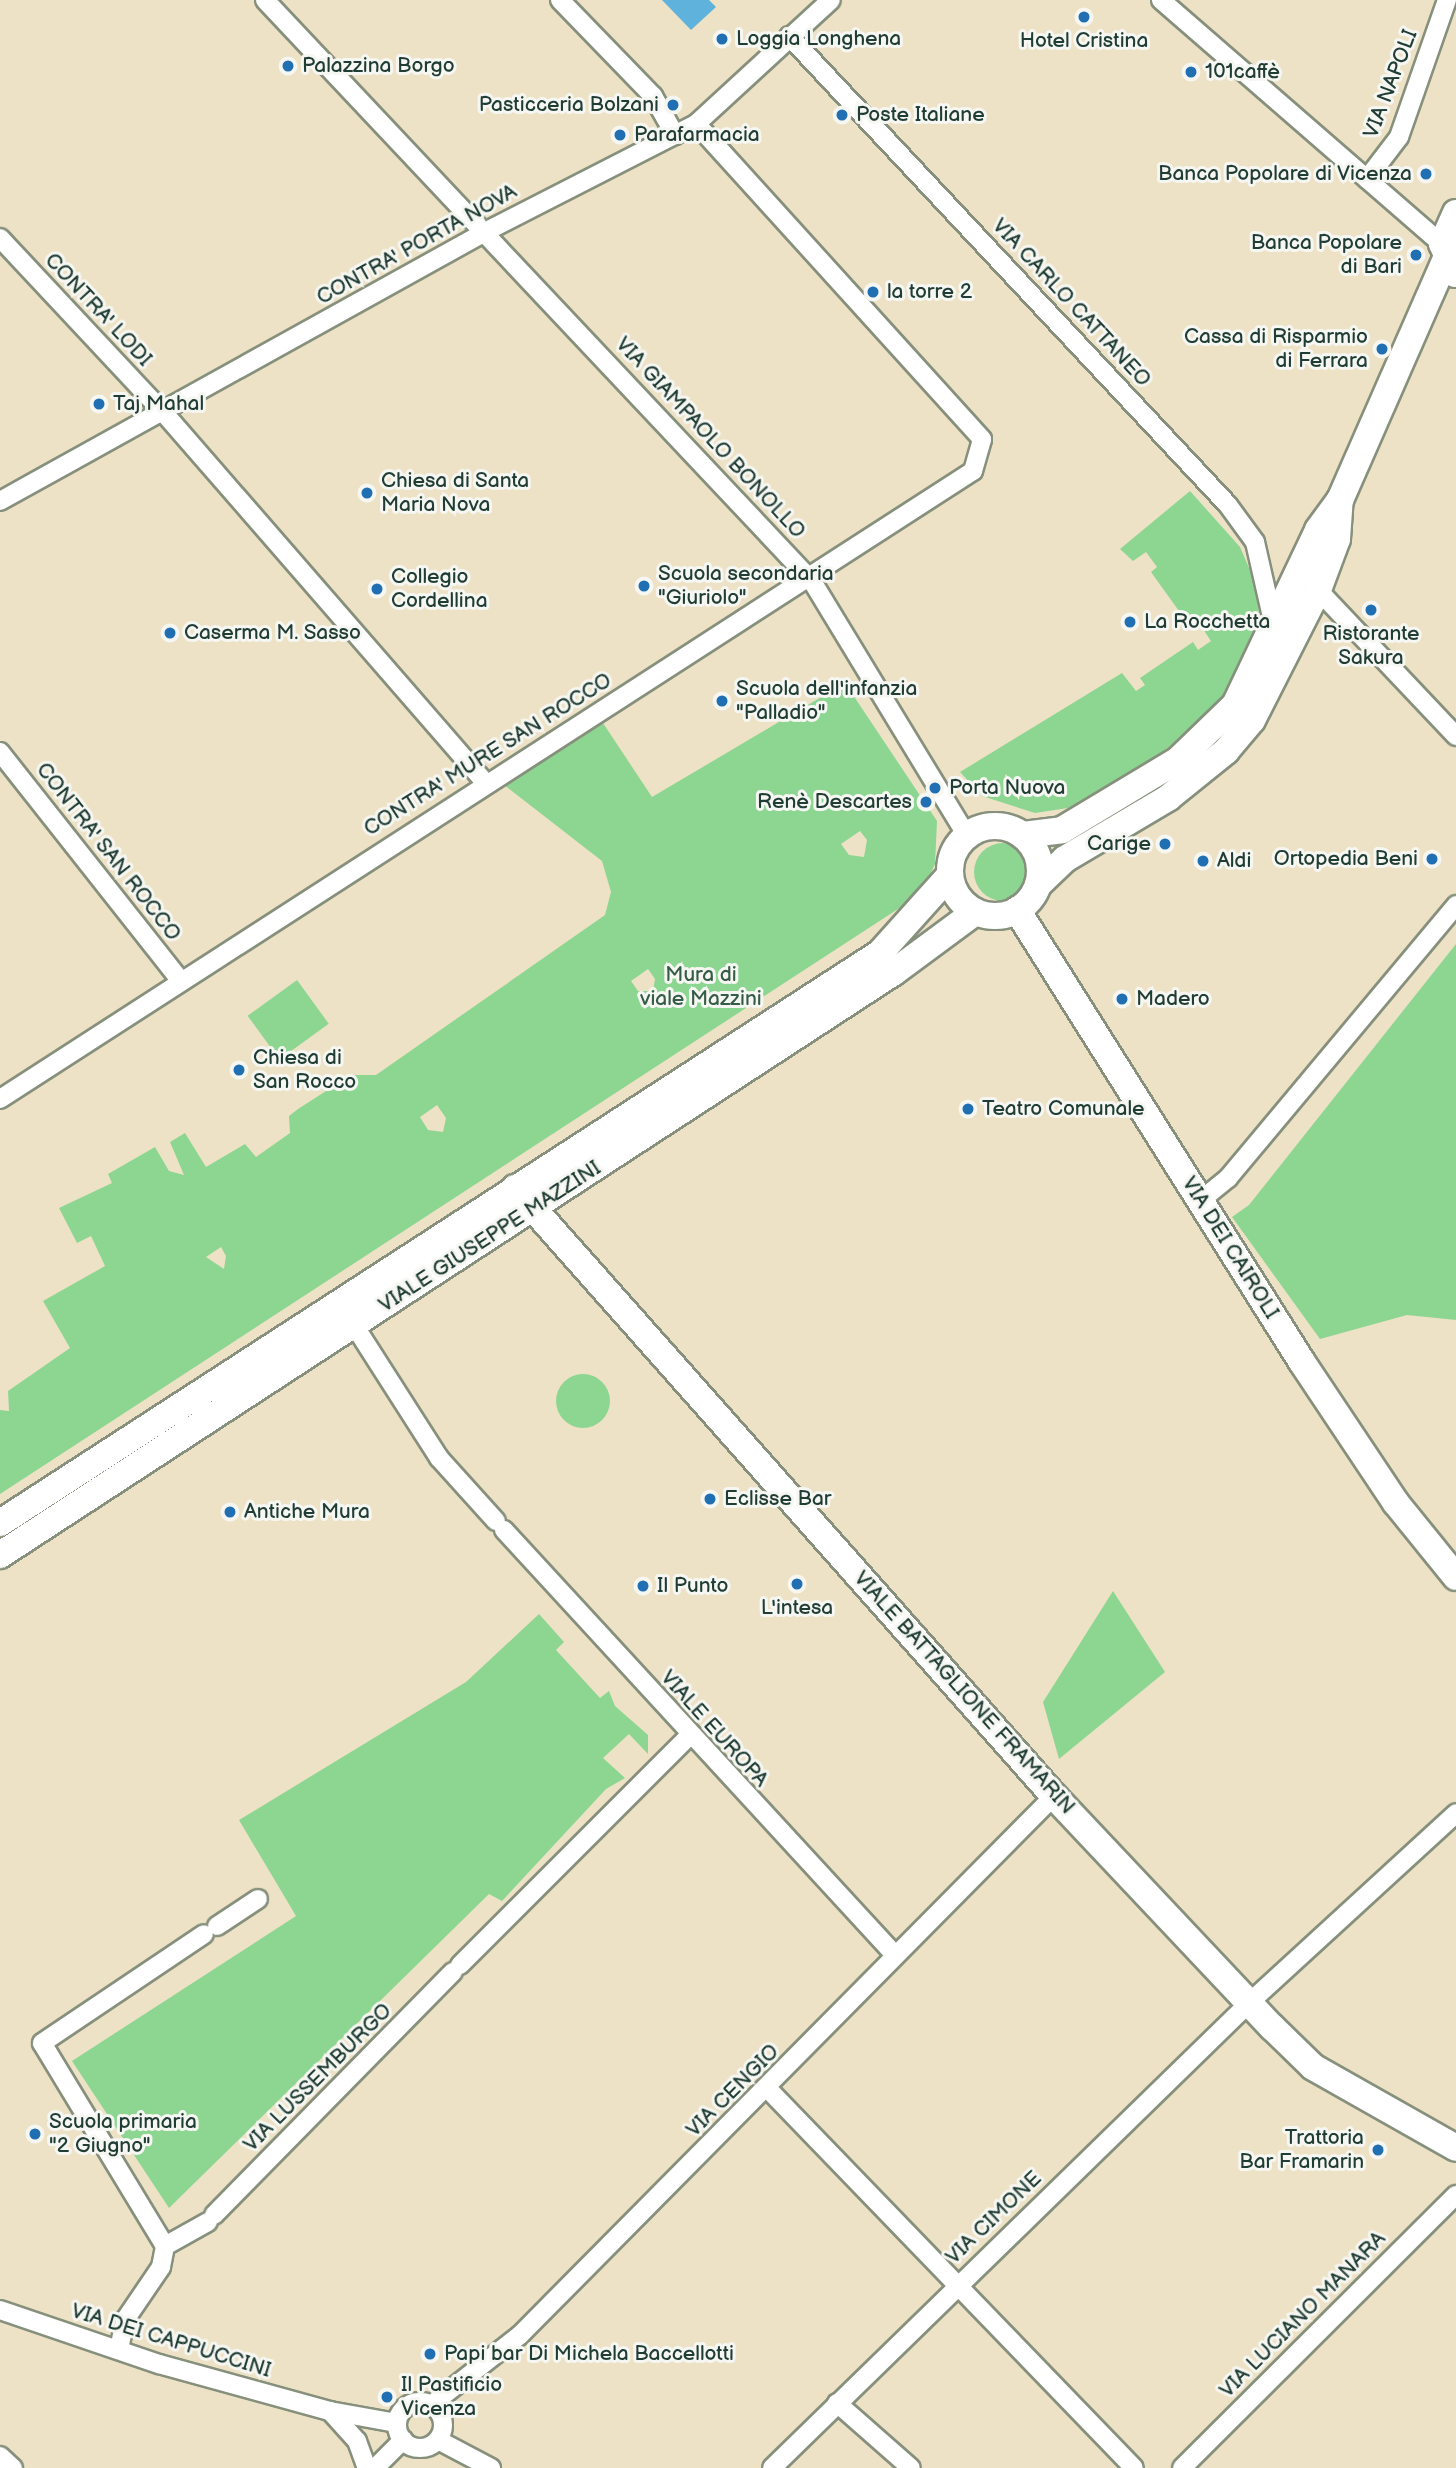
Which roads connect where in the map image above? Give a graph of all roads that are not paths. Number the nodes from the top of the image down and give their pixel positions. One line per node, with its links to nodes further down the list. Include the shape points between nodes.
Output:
1 (265, 0): 11 (street, VIA GIAMPAOLO BONOLLO)
2 (560, 0): 8 (street, via 653,96)
3 (831, 0): 6 (street, CONTRA' PORTA NOVA)
4 (1161, 0): 9 (street)
5 (1447, 0): 9 (street, VIA NAPOLI, via 1399,137)
6 (789, 36): 7 (street, CONTRA' PORTA NOVA); 21 (street, VIA CARLO CATTANEO, via 1228,505 1255,542)
7 (696, 124): 8 (street, CONTRA' PORTA NOVA); 19 (street, CONTRA' MURE SAN ROCCO, via 982,439 973,471)
8 (675, 135): 11 (street, CONTRA' PORTA NOVA)
9 (1367, 179): 13 (street)
10 (1456, 214): 13 (main road)
11 (487, 230): 16 (street, CONTRA' PORTA NOVA); 19 (street, VIA GIAMPAOLO BONOLLO)
12 (0, 238): 16 (street, CONTRA' LODI)
13 (1448, 260): 15 (main road)
14 (1456, 289): 15 (main road)
15 (1422, 319): 17 (main road)
16 (164, 412): 18 (street, CONTRA' PORTA NOVA); 24 (street, CONTRA' LODI)
17 (1340, 500): 20 (main road, via 1337,539); 21 (main road, via 1318,530)
18 (0, 501)
19 (812, 581): 24 (street, CONTRA' MURE SAN ROCCO); 26 (street, VIA GIAMPAOLO BONOLLO)
20 (1318, 590): 22 (street); 28 (main road, via 1274,683 1226,751 1168,798 1065,859)
21 (1273, 626): 25 (main road, via 1235,705 1178,760 1062,830)
22 (1456, 736)
23 (0, 752): 32 (street, CONTRA' SAN ROCCO)
24 (485, 782): 32 (street, CONTRA' MURE SAN ROCCO)
25 (1023, 835): 26 (main road, via 993,825); 28 (main road, via 1041,864)
26 (967, 836): 27 (main road)
27 (949, 876): 31 (main road, via 956,897); 34 (main road, VIALE GIUSEPPE MAZZINI, via 880,953)
28 (1038, 884): 30 (main road)
29 (1456, 905): 35 (street, via 1228,1178)
30 (1017, 910): 31 (main road); 35 (main road, VIA DEI CAIROLI)
31 (975, 912): 36 (main road, VIALE GIUSEPPE MAZZINI)
32 (180, 980): 33 (street, CONTRA' MURE SAN ROCCO, via 166,998)
33 (0, 1099)
34 (515, 1188): 36 (main road, VIALE BATTAGLIONE FRAMARIN); 38 (main road, VIALE GIUSEPPE MAZZINI)
35 (1201, 1200): 40 (main road, VIA DEI CAIROLI, via 1389,1492)
36 (532, 1209): 37 (main road, VIALE GIUSEPPE MAZZINI); 42 (main road, VIALE BATTAGLIONE FRAMARIN)
37 (354, 1325): 39 (main road, VIALE GIUSEPPE MAZZINI); 41 (street, VIALE EUROPA, via 439,1458)
38 (0, 1523)
39 (0, 1555)
40 (1456, 1577)
41 (688, 1737): 46 (street, VIALE EUROPA); 51 (street, VIA LUSSEMBURGO, via 211,2218)
42 (1054, 1796): 46 (street, VIA CENGIO); 47 (main road, VIALE BATTAGLIONE FRAMARIN)
43 (1456, 1813): 44 (street, VIA CIMONE)
44 (1448, 1831): 47 (street, VIA CIMONE)
45 (258, 1899): 51 (street, via 42,2043)
46 (894, 1954): 48 (street, VIA CENGIO)
47 (1249, 2003): 49 (main road, VIALE BATTAGLIONE FRAMARIN, via 1313,2067); 52 (street, VIA CIMONE)
48 (768, 2088): 52 (street); 56 (street, VIA CENGIO, via 520,2335)
49 (1456, 2148)
50 (1456, 2194): 68 (street, VIA LUCIANO MANARA)
51 (165, 2246): 54 (street, via 161,2267 125,2320)
52 (956, 2286): 55 (street, VIA CIMONE); 67 (street)
53 (0, 2309): 54 (street, VIA DEI CAPPUCCINI)
54 (119, 2350): 57 (street, VIA DEI CAPPUCCINI)
55 (837, 2403): 65 (street, VIA CIMONE); 66 (street)
56 (431, 2405): 58 (street, via 411,2404); 59 (street, via 443,2425)
57 (330, 2411): 58 (street, VIA DEI CAPPUCCINI); 62 (street, via 357,2441)
58 (400, 2431): 59 (street, via 420,2448); 63 (street)
59 (438, 2440): 64 (street)
60 (0, 2456): 61 (street)
61 (13, 2468)
62 (368, 2468)
63 (375, 2468)
64 (491, 2468)
65 (772, 2468)
66 (911, 2468)
67 (1134, 2468)
68 (1182, 2468)

